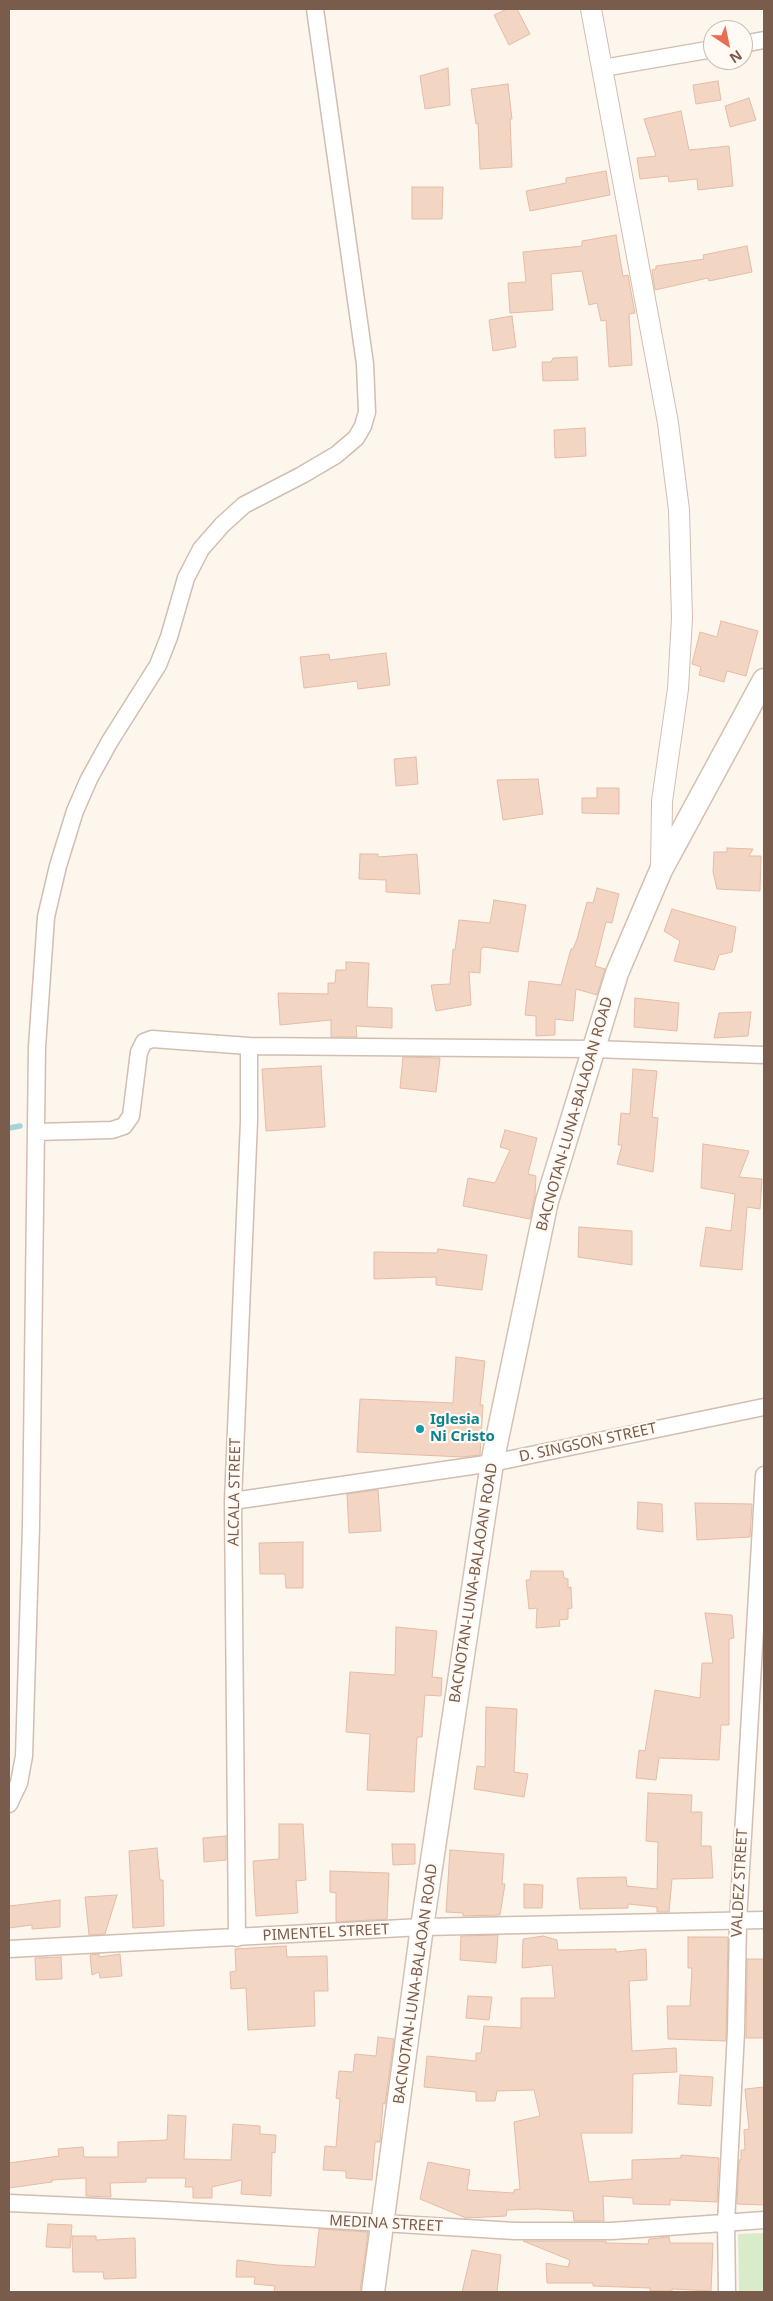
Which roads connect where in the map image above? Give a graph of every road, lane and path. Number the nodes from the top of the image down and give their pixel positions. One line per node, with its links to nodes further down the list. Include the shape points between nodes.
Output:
1 (315, 9): 10 (street, via 365,364 367,412 356,438 336,455 244,505 201,550 186,578 158,665 89,779 75,811 46,917 37,1047)
2 (591, 9): 4 (street)
3 (703, 51): 4 (street)
4 (603, 68): 6 (street, via 668,423 679,510 682,618 678,689 662,801)
5 (764, 680): 6 (main road, BACNOTAN-LUNA-BALAOAN ROAD)
6 (661, 870): 8 (main road, BACNOTAN-LUNA-BALAOAN ROAD, via 617,973)
7 (249, 1046): 8 (street); 10 (street, via 148,1040 139,1052 131,1116 124,1126 112,1130); 14 (street, ALCALA STREET, via 249,1121)
8 (593, 1049): 9 (street); 12 (main road, BACNOTAN-LUNA-BALAOAN ROAD, via 547,1201)
9 (764, 1055)
10 (36, 1132): 15 (street, via 24,1756 19,1783)
11 (764, 1407): 12 (street, D. SINGSON STREET)
12 (492, 1463): 14 (street, D. SINGSON STREET); 18 (main road, BACNOTAN-LUNA-BALAOAN ROAD)
13 (764, 1475): 17 (street, VALDEZ STREET)
14 (233, 1501): 19 (street, ALCALA STREET)
15 (9, 1804)
16 (764, 1920): 17 (street, PIMENTEL STREET)
17 (738, 1921): 18 (street, PIMENTEL STREET); 23 (street, VALDEZ STREET)
18 (422, 1927): 19 (street, PIMENTEL STREET); 24 (main road, BACNOTAN-LUNA-BALAOAN ROAD)
19 (237, 1938): 20 (street, PIMENTEL STREET)
20 (9, 1949)
21 (9, 2202): 24 (street, MEDINA STREET)
22 (764, 2220): 23 (street, MEDINA STREET)
23 (726, 2223): 24 (street, MEDINA STREET, via 562,2232); 26 (street, VALDEZ STREET)
24 (384, 2224): 25 (main road, BACNOTAN-LUNA-BALAOAN ROAD)
25 (373, 2292)
26 (727, 2292)

